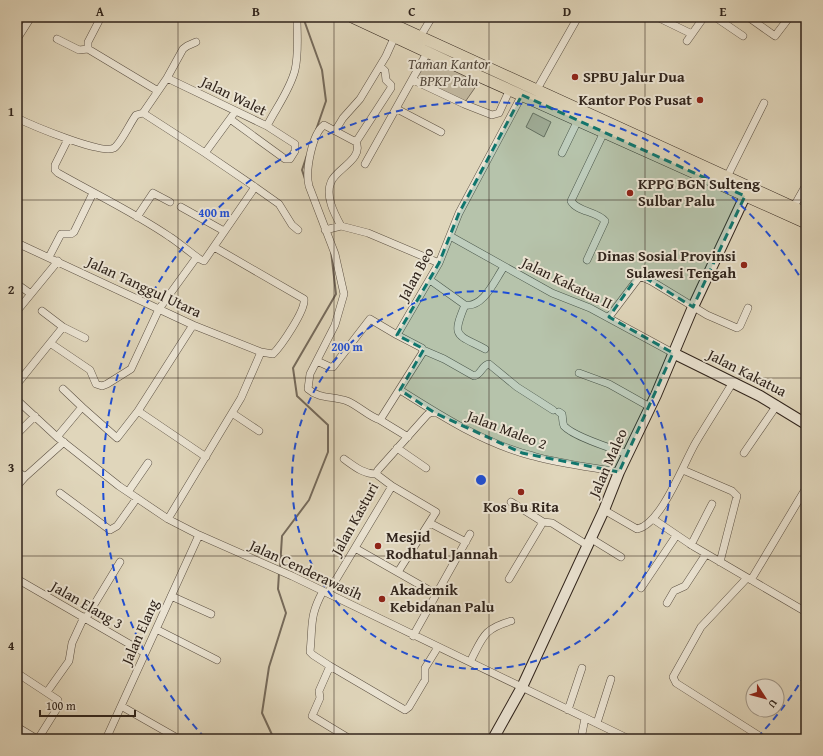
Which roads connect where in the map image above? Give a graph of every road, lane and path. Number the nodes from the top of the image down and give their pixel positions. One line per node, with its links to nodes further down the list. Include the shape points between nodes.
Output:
1 (31, 17): 17 (street)
2 (101, 17): 21 (street, via 88,42)
3 (296, 17): 37 (street, Jalan Walet, via 295,70)
4 (352, 17): 13 (main road)
5 (377, 17): 13 (main road)
6 (432, 17): 16 (street)
7 (578, 17): 28 (street)
8 (657, 17): 14 (street)
9 (704, 17): 14 (street)
10 (715, 17): 15 (street)
11 (748, 17): 12 (street, via 776,36)
12 (788, 18)
13 (393, 31): 16 (main road); 22 (main road); 23 (street)
14 (692, 34): 19 (street)
15 (743, 36)
16 (420, 37): 28 (main road)
17 (17, 39)
18 (57, 39): 21 (street, via 79,50)
19 (687, 41)
20 (196, 42): 24 (street, via 183,50)
21 (88, 49): 27 (street)
22 (428, 51): 25 (street); 26 (main road)
23 (380, 66): 38 (street, via 360,99); 42 (street, via 385,71 386,80 391,88)
24 (166, 78): 27 (street); 32 (street, Jalan Walet)
25 (413, 80): 26 (street, via 492,116 500,113); 31 (street)
26 (510, 89): 29 (main road)
27 (158, 91): 33 (street)
28 (536, 91): 46 (main road)
29 (522, 95): 36 (main road); 61 (street, Jalan Beo, via 459,213)
30 (764, 103): 46 (street)
31 (397, 109): 39 (street); 45 (street)
32 (235, 112): 35 (street); 37 (street, Jalan Walet)
33 (144, 113): 41 (street, via 136,115 113,149 107,150); 43 (street)
34 (17, 118): 41 (street)
35 (230, 119): 37 (street, via 285,159 290,159 295,151 295,144); 43 (street)
36 (578, 120): 40 (main road); 44 (street)
37 (267, 126)
38 (335, 131): 42 (street); 59 (street, via 326,125 322,126 307,169 308,186)
39 (441, 132)
40 (604, 132): 50 (main road); 66 (street, via 571,201 605,221)
41 (68, 139): 49 (street, via 55,170)
42 (356, 142): 57 (street, via 356,153 334,176 329,189)
43 (205, 153): 48 (street)
44 (562, 153)
45 (365, 164)
46 (727, 177): 53 (main road)
47 (806, 185): 53 (street)
48 (255, 186): 58 (street, via 279,204); 60 (street)
49 (94, 193): 55 (street); 64 (street, via 74,232 60,234)
50 (745, 196): 56 (main road); 74 (street, Jalan Maleo)
51 (170, 202): 55 (street, via 153,193)
52 (181, 207): 60 (street)
53 (793, 208): 54 (main road)
54 (806, 213)
55 (137, 217): 65 (street, via 188,248)
56 (806, 223)
57 (340, 226): 59 (street); 68 (street, via 368,233)
58 (298, 230)
59 (325, 230): 89 (street, via 335,254 344,294 335,325)
60 (224, 231): 63 (street)
61 (450, 236): 68 (street, Jalan Beo); 69 (street, Jalan Kakatua II)
62 (17, 243): 64 (street, Jalan Tanggul Utara)
63 (214, 247): 65 (street, via 204,261); 88 (street, via 304,299 298,317 276,352)
64 (49, 257): 67 (street, Jalan Tanggul Utara)
65 (196, 258): 76 (street)
66 (587, 260)
67 (58, 261): 72 (street); 76 (street, Jalan Tanggul Utara)
68 (439, 263): 70 (street, Jalan Beo)
69 (504, 267): 73 (street, via 484,297 474,305); 79 (street, Jalan Kakatua II, via 552,293)
70 (430, 280): 73 (street); 82 (street, Jalan Beo)
71 (17, 284): 72 (street)
72 (31, 294): 77 (street)
73 (465, 305): 85 (street, via 457,332)
74 (693, 307): 75 (street, via 737,328); 79 (street, via 640,276); 87 (street, Jalan Maleo)
75 (748, 308)
76 (159, 309): 81 (street, Jalan Tanggul Utara); 84 (street, via 131,369 102,386 94,381 90,370)
77 (17, 311)
78 (42, 311): 80 (street)
79 (609, 318): 87 (street, Jalan Kakatua II)
80 (63, 327): 83 (street); 84 (street)
81 (192, 327): 88 (street, Jalan Tanggul Utara); 99 (street)
82 (397, 335): 86 (street); 89 (street, via 370,319 333,367)
83 (85, 338)
84 (50, 343): 92 (street)
85 (485, 349)
86 (423, 350): 94 (street); 112 (street, via 474,376 479,375 485,365 489,364 517,387 562,414 564,425 568,428 591,441)
87 (673, 353): 91 (street, Jalan Kakatua); 98 (street, Jalan Maleo)
88 (259, 355): 100 (street)
89 (316, 361): 103 (street, via 308,383 311,392 345,401)
90 (578, 372): 98 (street, via 609,384)
91 (733, 382): 96 (street, Jalan Kakatua); 118 (street, via 696,441)
92 (17, 384)
93 (63, 389): 97 (street)
94 (400, 390): 101 (street, Jalan Maleo 2); 103 (street)
95 (17, 400): 102 (street, Jalan Cenderawasih)
96 (777, 405): 104 (street, Jalan Kakatua); 111 (street)
97 (82, 407): 99 (street, via 117,438); 107 (street)
98 (650, 407): 112 (street, Jalan Maleo)
99 (138, 411): 113 (street)
100 (232, 413): 105 (street); 113 (street)
101 (435, 413): 108 (street, Jalan Kasturi, via 430,412); 119 (street, Jalan Maleo 2, via 482,437 522,453)
102 (35, 416): 106 (street); 107 (street, Jalan Cenderawasih)
103 (380, 420): 108 (street)
104 (806, 424)
105 (259, 431)
106 (17, 434)
107 (57, 437): 109 (street, Jalan Cenderawasih)
108 (408, 437): 110 (street, Jalan Kasturi)
109 (64, 442): 121 (street); 125 (street, Jalan Cenderawasih)
110 (397, 448): 116 (street); 120 (street, Jalan Kasturi)
111 (744, 453)
112 (628, 454): 119 (street, Jalan Maleo)
113 (206, 457): 131 (street)
114 (344, 459): 120 (street, via 361,471)
115 (148, 463): 125 (street)
116 (426, 468)
117 (17, 470): 121 (street)
118 (683, 470): 132 (street); 145 (street, via 738,496)
119 (619, 472): 130 (street, Jalan Maleo)
120 (376, 474): 123 (street, Jalan Kasturi)
121 (25, 477): 122 (street)
122 (17, 486)
123 (392, 486): 133 (street, via 435,510 436,513); 141 (street, Jalan Kasturi)
124 (806, 488): 149 (street)
125 (128, 492): 127 (street, Jalan Cenderawasih)
126 (60, 493): 127 (street, via 110,530 117,526)
127 (137, 498): 131 (street, Jalan Cenderawasih)
128 (511, 502): 134 (street)
129 (712, 504): 140 (street)
130 (604, 510): 132 (street, via 637,529 646,526); 139 (street, Jalan Maleo)
131 (168, 519): 136 (street, Jalan Cenderawasih)
132 (653, 519): 137 (street)
133 (430, 522): 138 (street); 146 (street)
134 (544, 522): 139 (street, via 552,523); 148 (street)
135 (470, 534): 138 (street)
136 (198, 535): 151 (street, Jalan Cenderawasih); 153 (street, Jalan Elang)
137 (680, 538): 140 (street); 150 (street)
138 (466, 542): 152 (street)
139 (589, 542): 143 (street); 169 (street, Jalan Maleo)
140 (691, 545): 142 (street)
141 (355, 548): 146 (street); 151 (street, Jalan Kasturi)
142 (706, 554): 145 (street); 154 (street, via 685,586 674,592)
143 (621, 557)
144 (120, 562): 157 (street)
145 (720, 562): 149 (street)
146 (398, 572): 152 (street)
147 (17, 579): 157 (street, Jalan Elang 3)
148 (509, 579)
149 (749, 579): 155 (street); 183 (street, via 698,631 673,677 676,683)
150 (641, 588)
151 (325, 592): 160 (street, Jalan Cenderawasih); 165 (street, Jalan Kasturi, via 314,607 310,652)
152 (436, 594): 160 (street)
153 (170, 596): 156 (street); 159 (street, Jalan Elang)
154 (667, 603)
155 (806, 612)
156 (211, 614)
157 (85, 618): 162 (street, Jalan Elang 3); 170 (street, via 72,643 69,661)
158 (511, 621): 164 (street, via 490,629)
159 (156, 629): 162 (street, Jalan Elang); 163 (street)
160 (413, 636): 161 (street, Jalan Cenderawasih)
161 (438, 647): 164 (street, Jalan Cenderawasih); 165 (street, via 425,668 425,680 405,710)
162 (145, 653): 171 (street, Jalan Elang)
163 (217, 660)
164 (470, 662): 169 (street, Jalan Cenderawasih)
165 (330, 666): 179 (street, via 312,716)
166 (582, 668): 172 (street)
167 (17, 672): 170 (street)
168 (611, 679): 174 (street)
169 (522, 687): 172 (street, Jalan Cenderawasih); 180 (street, Jalan Maleo)
170 (47, 692): 176 (street, via 58,700 58,705)
171 (121, 706): 177 (street, Jalan Elang); 178 (street)
172 (568, 710): 173 (street, Jalan Cenderawasih)
173 (585, 718): 174 (street, Jalan Cenderawasih); 181 (street)
174 (597, 723): 182 (street, Jalan Cenderawasih)
175 (17, 727): 176 (street)
176 (38, 739)
177 (106, 739)
178 (179, 739)
179 (350, 739)
180 (493, 739)
181 (581, 739)
182 (629, 739)
183 (764, 739)

